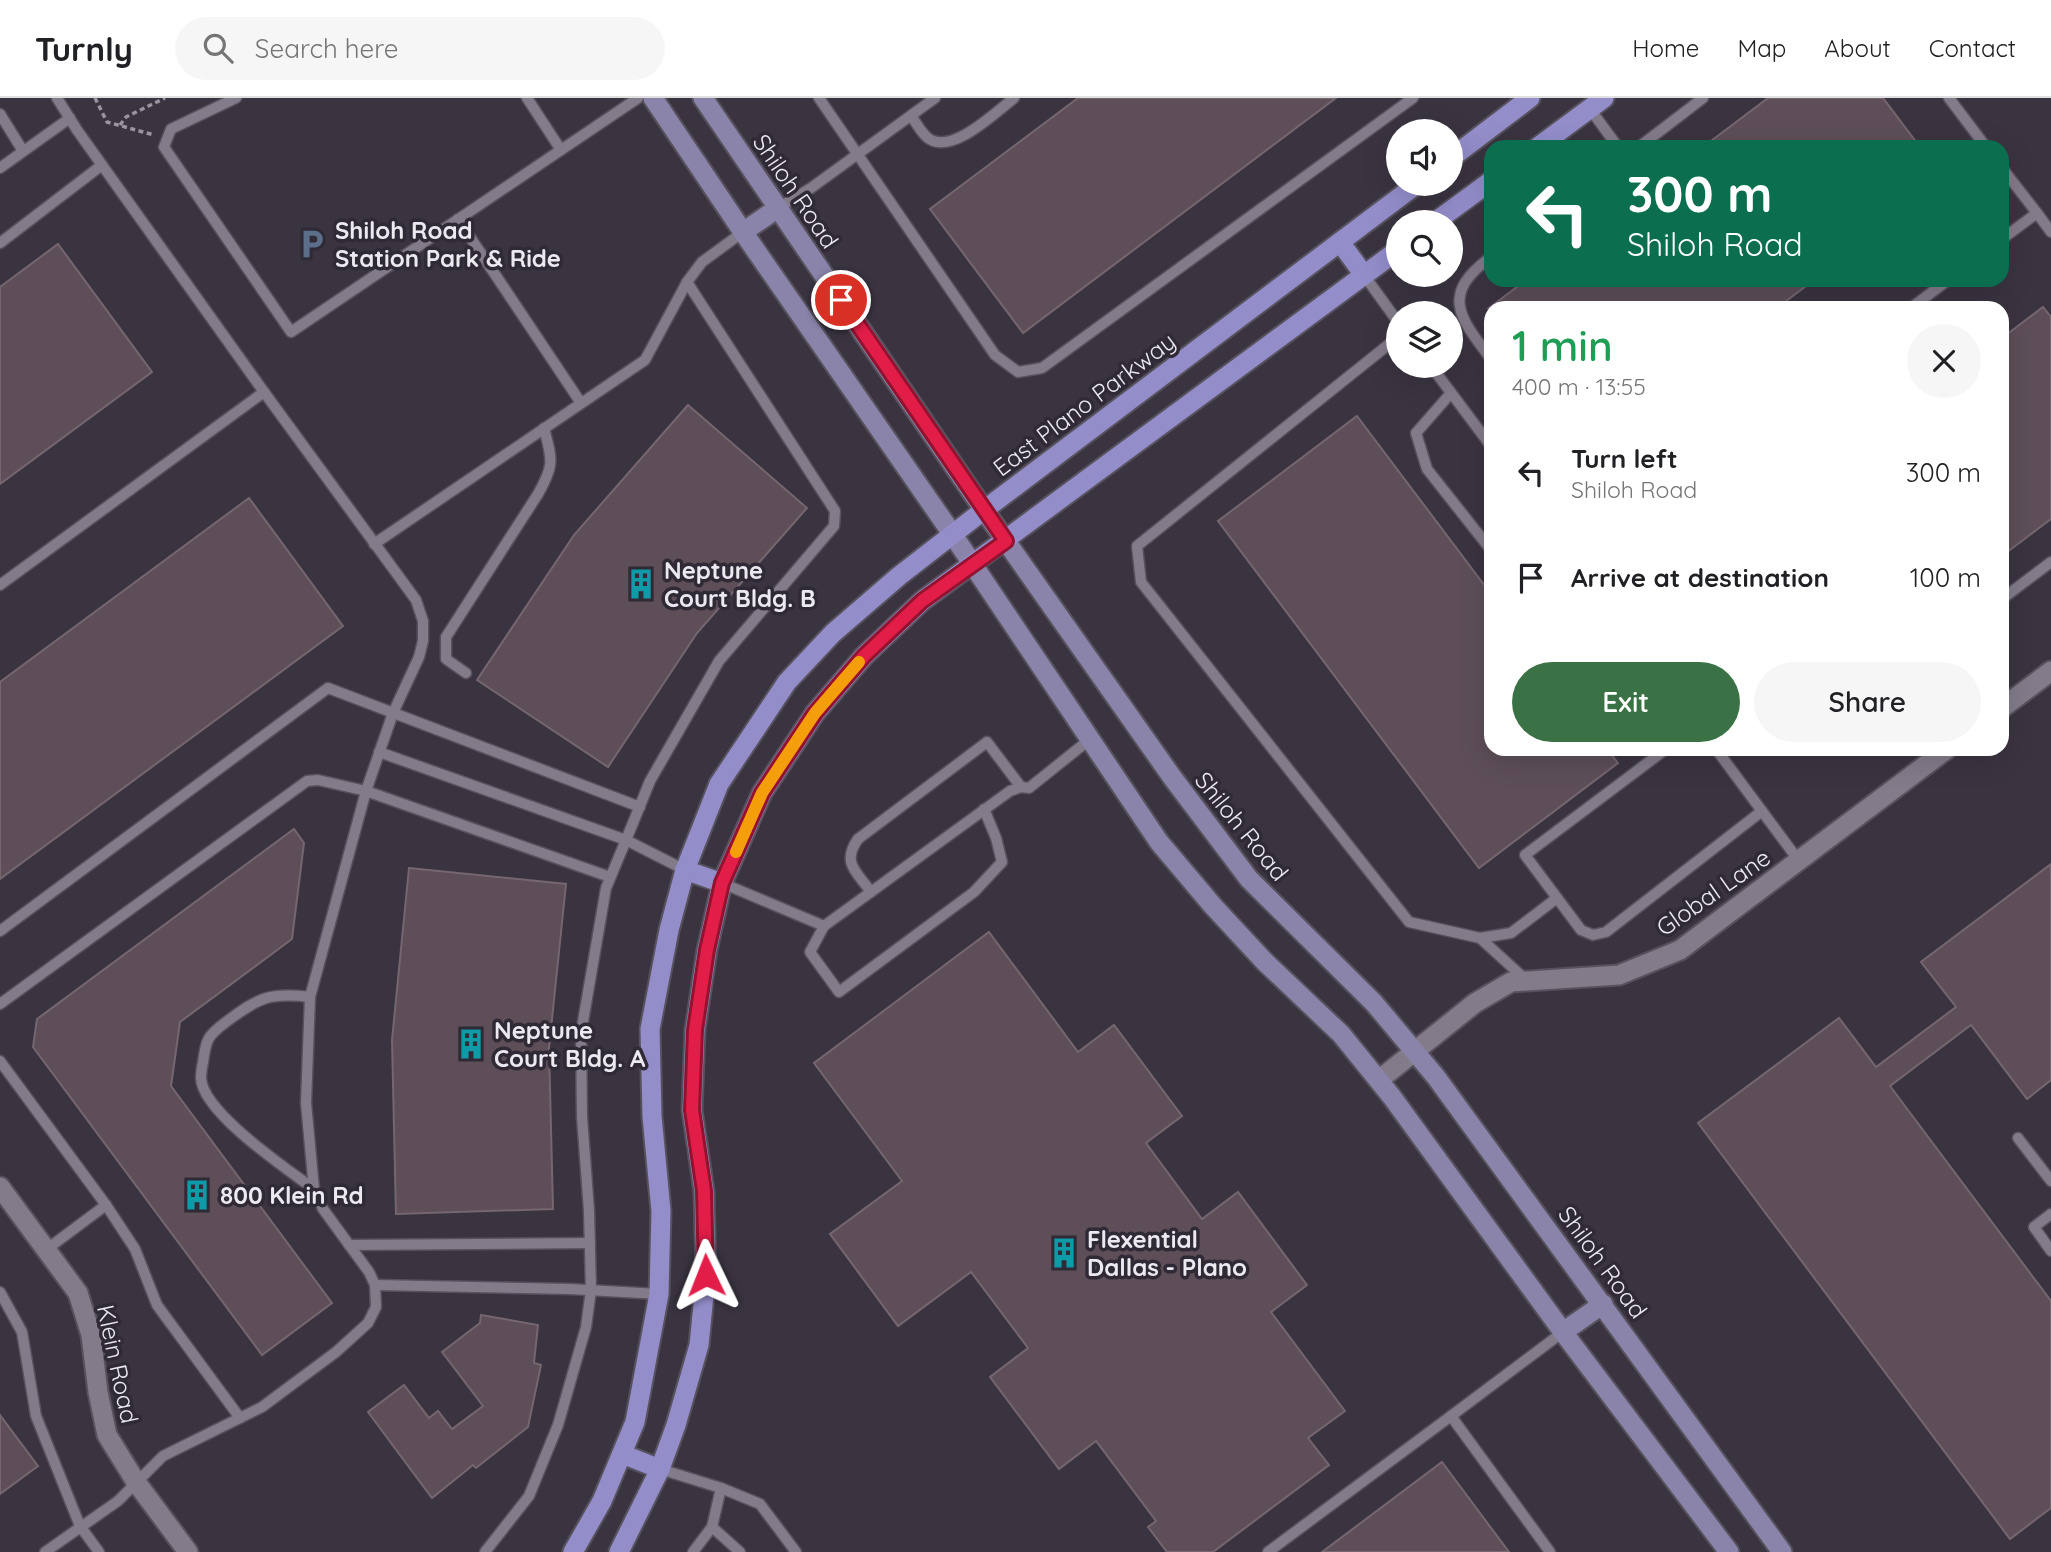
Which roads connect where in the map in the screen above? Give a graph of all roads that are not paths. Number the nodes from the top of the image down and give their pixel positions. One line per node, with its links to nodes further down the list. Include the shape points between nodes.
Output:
1 (57, 98): 17 (lane)
2 (236, 98): 34 (lane, via 171,129 164,147 291,332)
3 (527, 98): 23 (lane)
4 (638, 98): 23 (lane)
5 (653, 98): 35 (main road)
6 (703, 98): 31 (main road, Shiloh Road)
7 (819, 98): 25 (lane)
8 (935, 98): 16 (lane)
9 (1014, 98): 16 (lane, via 960,139 945,143 929,139)
10 (1413, 98): 25 (lane, via 1042,368 1018,372 995,355)
11 (1530, 98): 22 (main road)
12 (1703, 98): 20 (lane)
13 (1949, 98): 21 (lane)
14 (1592, 102): 18 (main road); 19 (lane)
15 (0, 114): 24 (lane)
16 (911, 116): 25 (lane)
17 (69, 118): 24 (lane); 26 (lane)
18 (1546, 140)
19 (1614, 140)
20 (1648, 140)
21 (1981, 140)
22 (1463, 149)
23 (561, 150): 34 (lane)
24 (23, 151): 27 (lane)
25 (857, 155): 31 (lane)
26 (103, 165): 39 (lane); 50 (lane)
27 (0, 168)
28 (2009, 176): 33 (lane)
29 (1484, 186): 32 (main road)
30 (1401, 196): 38 (main road, East Plano Parkway)
31 (778, 208): 35 (main road); 55 (main road, Shiloh Road)
32 (1451, 210)
33 (2037, 213): 36 (lane); 37 (lane)
34 (458, 219): 52 (lane)
35 (743, 232): 43 (lane, via 702,262); 56 (main road)
36 (2051, 232)
37 (2009, 234)
38 (1339, 242): 42 (main road); 55 (main road, East Plano Parkway)
39 (0, 243)
40 (1386, 259): 42 (main road)
41 (1484, 262): 48 (lane, via 1461,288 1460,304 1464,321)
42 (1364, 275): 46 (lane); 57 (main road)
43 (687, 282): 52 (lane, via 645,360); 75 (lane, via 835,511 834,526 719,661 650,781)
44 (1938, 287): 45 (lane)
45 (1920, 301)
46 (1386, 305)
47 (1386, 347): 87 (lane, via 1137,546 1141,582 1409,922)
48 (1484, 349)
49 (1440, 378): 51 (lane)
50 (264, 391): 59 (lane); 62 (lane)
51 (1451, 393): 54 (lane); 58 (lane, via 1416,433 1427,469)
52 (581, 403): 53 (lane)
53 (544, 428): 59 (lane); 65 (lane, via 551,471 446,637 446,659)
54 (1484, 437)
55 (984, 510): 56 (main road, East Plano Parkway); 57 (main road, Shiloh Road)
56 (953, 535): 61 (main road); 80 (main road, East Plano Parkway, via 832,633 787,682 719,784)
57 (1006, 541): 61 (main road); 91 (main road, Shiloh Road, via 1172,778 1249,879 1374,1003)
58 (1484, 541)
59 (374, 544): 67 (lane, via 416,600 423,621 419,657)
60 (2051, 562): 63 (lane)
61 (972, 566): 68 (main road); 82 (main road, via 922,601 864,656 815,713 762,793)
62 (0, 585)
63 (2009, 594)
64 (2051, 671): 66 (street)
65 (466, 673)
66 (2009, 703)
67 (393, 713): 69 (lane); 75 (lane); 86 (lane, via 328,688)
68 (1089, 740): 73 (lane, via 1029,788); 93 (main road, via 1159,842 1213,906 1341,1034)
69 (379, 752): 74 (lane); 78 (lane)
70 (1657, 756): 84 (lane, via 1525,855)
71 (1721, 756): 77 (lane)
72 (1938, 756): 79 (street, Global Lane)
73 (1021, 787): 76 (lane); 83 (lane, via 988,742 858,839 849,851 850,863)
74 (366, 791): 81 (lane); 89 (lane); 90 (lane, via 318,780 296,786)
75 (640, 807): 78 (lane)
76 (984, 809): 83 (lane); 85 (lane, via 1002,862 974,892 839,992 810,952)
77 (1762, 811): 79 (lane); 84 (lane, via 1606,932 1593,935 1581,930)
78 (626, 840): 80 (lane); 81 (lane)
79 (1799, 860): 88 (street, Global Lane, via 1680,950 1619,975)
80 (685, 870): 82 (main road); 107 (main road, East Plano Parkway, via 650,1029 661,1211)
81 (610, 877): 100 (lane, via 581,1034)
82 (722, 883): 85 (lane); 113 (main road, via 695,1030 692,1110 704,1191 703,1310 699,1345)
83 (871, 892): 85 (lane)
84 (1557, 898): 87 (lane, via 1511,933)
85 (824, 926)
86 (0, 931)
87 (1480, 938): 88 (lane)
88 (1528, 982): 91 (street, Global Lane, via 1511,982 1475,1003)
89 (310, 997): 97 (lane, via 306,1103); 97 (lane, via 266,997 212,1032 206,1040 201,1079 230,1125)
90 (0, 1004)
91 (1414, 1050): 93 (street, Global Lane); 108 (main road, Shiloh Road)
92 (0, 1060): 98 (lane)
93 (1379, 1080): 109 (main road)
94 (2018, 1138): 95 (lane)
95 (2051, 1181)
96 (0, 1187): 102 (street, Klein Road)
97 (314, 1189): 101 (lane)
98 (107, 1205): 102 (lane); 111 (lane, via 135,1249 158,1305)
99 (2051, 1214): 103 (lane, via 2034,1227)
100 (590, 1243): 101 (lane); 105 (lane)
101 (349, 1245): 104 (lane)
102 (47, 1250): 114 (street, Klein Road, via 78,1293 91,1335 107,1435)
103 (2051, 1251)
104 (375, 1285): 105 (lane); 111 (lane, via 376,1307 368,1323 262,1407)
105 (591, 1290): 107 (lane); 121 (lane, via 586,1327 550,1448 529,1496)
106 (0, 1292): 116 (lane, via 22,1332 36,1416)
107 (659, 1294): 112 (main road, East Plano Parkway, via 635,1422)
108 (1602, 1304): 109 (main road); 130 (main road, Shiloh Road)
109 (1563, 1332): 110 (lane); 129 (main road)
110 (1451, 1416): 127 (lane); 128 (lane)
111 (240, 1418): 114 (lane, via 163,1456)
112 (621, 1454): 113 (main road); 122 (main road, East Plano Parkway, via 602,1501)
113 (660, 1469): 115 (lane); 123 (main road)
114 (136, 1482): 116 (lane, via 118,1501); 120 (street, Klein Road)
115 (721, 1488): 117 (lane); 126 (lane, via 760,1504)
116 (80, 1526): 118 (lane); 119 (lane)
117 (712, 1527): 124 (lane); 125 (lane)
118 (45, 1552)
119 (99, 1552)
120 (188, 1552)
121 (485, 1552)
122 (573, 1552)
123 (618, 1552)
124 (693, 1552)
125 (740, 1552)
126 (796, 1552)
127 (1268, 1552)
128 (1550, 1552)
129 (1729, 1552)
130 (1782, 1552)

